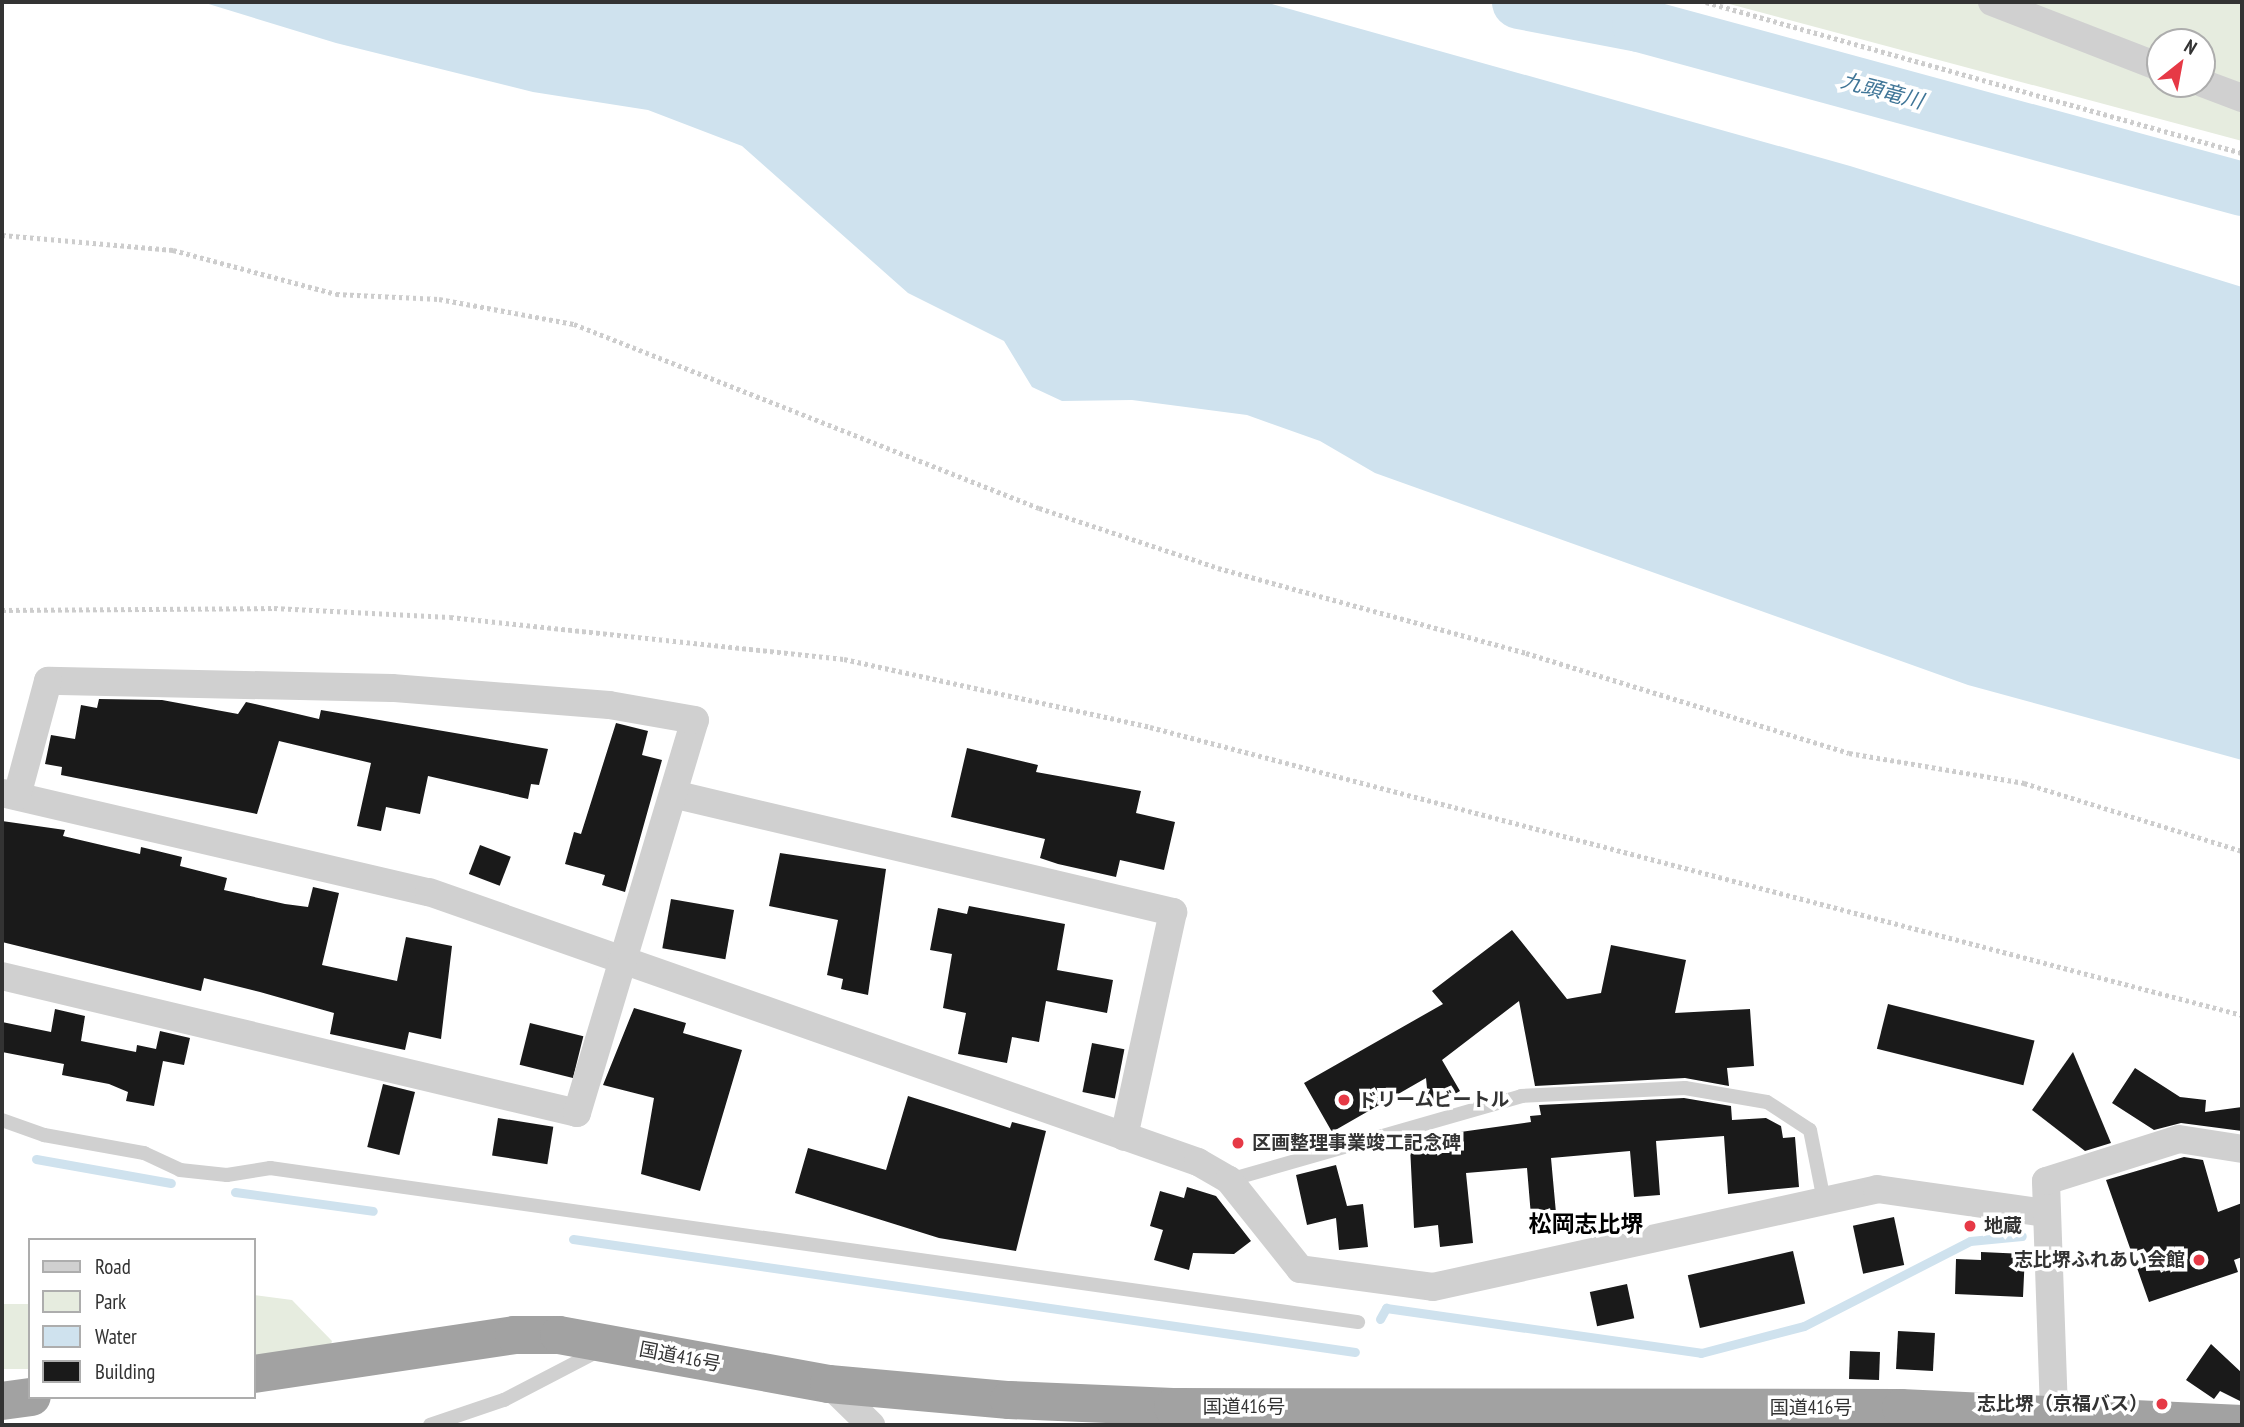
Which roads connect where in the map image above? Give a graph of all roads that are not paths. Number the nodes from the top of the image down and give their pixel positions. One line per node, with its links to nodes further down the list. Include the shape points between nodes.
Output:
1 (1992, 2): 2 (street)
2 (2146, 62)
3 (2216, 88): 4 (street)
4 (2242, 98)
5 (10, 795): 6 (street, via 48,681 392,688 609,705 695,720); 7 (street, via 429,892)
6 (677, 795): 7 (street); 10 (street, via 1173,912)
7 (625, 962): 8 (street, via 577,1113); 10 (street)
8 (2, 976)
9 (2, 1120): 15 (lane, via 44,1135 144,1153 180,1170 227,1175 270,1167)
10 (1124, 1137): 12 (street)
11 (2242, 1149): 14 (street, via 2179,1139 2046,1181)
12 (1229, 1180): 13 (street, via 1300,1269 1433,1287); 13 (lane, via 1521,1096 1685,1088 1767,1102 1810,1130)
13 (1824, 1201): 14 (street, via 1877,1189)
14 (2045, 1213): 21 (street)
15 (1358, 1322)
16 (611, 1344): 17 (highway, 国道416号, via 514,1335); 18 (highway, 国道416号); 24 (lane, via 504,1400)
17 (256, 1374)
18 (829, 1384): 22 (highway, 国道416号, via 1173,1407); 25 (street)
19 (28, 1398): 20 (highway)
20 (2, 1401)
21 (2054, 1411): 22 (highway, 国道416号); 23 (highway, 国道416号)
22 (1990, 1418)
23 (2242, 1424)
24 (430, 1425)
25 (871, 1425)

